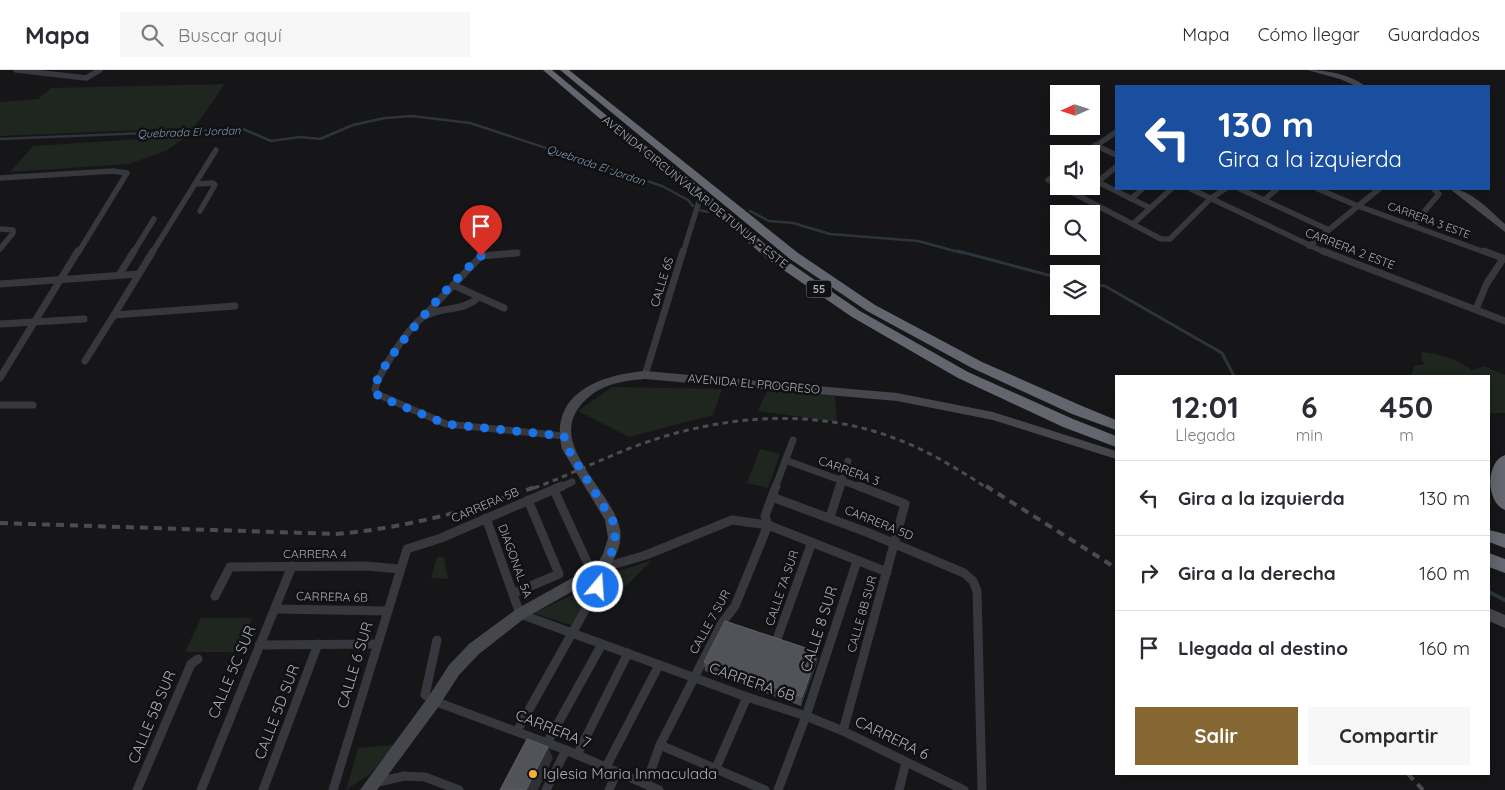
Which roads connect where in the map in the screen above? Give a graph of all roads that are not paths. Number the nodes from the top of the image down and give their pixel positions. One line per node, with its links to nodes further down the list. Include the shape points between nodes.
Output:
1 (16, 70): 2 (street, via 86,78)
2 (100, 70)
3 (547, 70): 27 (highway, AVENIDA CIRCUNVALAR DE TUNJA - ESTE / 55)
4 (564, 70): 65 (highway, AVENIDA CIRCUNVALAR DE TUNJA - ESTE / 55, via 794,256 871,308 977,365)
5 (1311, 70): 6 (main road, via 1342,77)
6 (1359, 85)
7 (1115, 133): 8 (street)
8 (1095, 145)
9 (1100, 147): 11 (street)
10 (216, 150): 16 (street)
11 (1115, 155)
12 (1115, 168): 14 (street)
13 (0, 178): 47 (street, via 113,171 127,173)
14 (1100, 180)
15 (1100, 183): 30 (street)
16 (196, 184): 34 (street, via 215,185); 45 (street)
17 (1141, 190): 30 (street)
18 (1170, 190): 33 (street)
19 (1193, 190): 29 (street, CARRERA 2 ESTE)
20 (1223, 190): 29 (street)
21 (1242, 190): 31 (street)
22 (1276, 190): 31 (street)
23 (1320, 190): 32 (street, CARRERA 3 ESTE)
24 (1377, 190): 32 (street)
25 (1435, 190): 37 (street, via 1439,194)
26 (1456, 190): 39 (main road)
27 (701, 196): 61 (street, CALLE 6S); 68 (highway, AVENIDA CIRCUNVALAR DE TUNJA - ESTE / 55, via 770,255 856,314 963,375)
28 (1080, 196): 36 (street)
29 (1211, 198): 36 (street, via 1170,239 1161,240); 41 (street, CARRERA 2 ESTE)
30 (1131, 199): 33 (street)
31 (1264, 200): 40 (street)
32 (1358, 206): 37 (street, CARRERA 3 ESTE); 40 (street)
33 (1150, 208): 36 (street)
34 (200, 211)
35 (154, 219): 46 (street)
36 (1133, 224)
37 (1413, 225): 44 (street, CARRERA 3 ESTE)
38 (0, 229): 42 (street, via 13,230)
39 (1505, 229)
40 (1329, 230): 41 (street)
41 (1309, 246): 53 (street, CARRERA 2 ESTE)
42 (0, 249)
43 (517, 253): 49 (street, via 481,256)
44 (1504, 259): 53 (street, via 1492,272)
45 (139, 274): 46 (street); 54 (street)
46 (119, 275): 47 (street)
47 (62, 279): 48 (street); 58 (street)
48 (0, 284)
49 (453, 285): 50 (street); 55 (street)
50 (479, 297): 52 (street); 55 (street, via 468,307)
51 (235, 306): 54 (street)
52 (504, 308)
53 (1476, 309): 57 (street, CARRERA 2 ESTE)
54 (114, 315): 60 (street)
55 (424, 316): 66 (street, via 377,379 375,389 378,396 446,424)
56 (84, 319): 58 (street)
57 (1505, 321)
58 (35, 322): 59 (street); 62 (street)
59 (0, 324)
60 (85, 361)
61 (645, 375): 66 (main road, AVENIDA EL PROGRESO, via 609,380 582,396 565,423); 69 (main road, AVENIDA EL PROGRESO, via 897,396 993,416)
62 (0, 378)
63 (0, 405): 64 (street)
64 (33, 405)
65 (1115, 425)
66 (564, 436): 94 (main road, via 568,449 614,523 613,550)
67 (794, 440): 70 (street, CALLE 7 SUR)
68 (1115, 442)
69 (1115, 455)
70 (785, 460): 74 (street, CARRERA 3); 77 (street, CALLE 7 SUR)
71 (1505, 460): 73 (highway); 80 (highway, via 1498,469 1497,483)
72 (848, 461): 74 (street)
73 (1490, 464)
74 (842, 480): 79 (street, CARRERA 3); 81 (street)
75 (572, 482): 76 (street, CARRERA 5B)
76 (554, 490): 78 (street, CARRERA 5B); 91 (street)
77 (772, 497): 81 (street, CARRERA 5D); 83 (street, CALLE 7 SUR, via 765,516)
78 (528, 500): 82 (street, CARRERA 5B); 97 (street, via 559,574)
79 (905, 504): 87 (street, CALLE 8B SUR)
80 (1505, 504)
81 (830, 517): 87 (street, CARRERA 5D)
82 (486, 518): 88 (street, CARRERA 5B); 97 (street, DIAGONAL 5A)
83 (768, 525): 86 (street); 94 (street, via 732,520 646,555); 114 (street, CALLE 7 SUR, via 727,625)
84 (1490, 536): 85 (highway)
85 (1505, 541)
86 (812, 542): 90 (street); 106 (street, CALLE 7A SUR)
87 (895, 542): 96 (street, CALLE 8B SUR); 142 (street, CARRERA 5D, via 964,573 973,581 977,591)
88 (407, 549): 95 (street, CALLE 6 SUR)
89 (1490, 560): 93 (highway)
90 (857, 561): 96 (street); 117 (street, CALLE 8 SUR, via 822,657)
91 (586, 562)
92 (292, 566): 95 (street, CARRERA 4); 98 (street, CARRERA 4, via 230,567); 99 (street, CALLE 5C SUR)
93 (1505, 566)
94 (602, 568): 101 (main road); 104 (street, via 598,587)
95 (400, 569): 100 (street, CALLE 6 SUR)
96 (887, 572): 119 (street, CALLE 8B SUR)
97 (514, 593): 101 (street, DIAGONAL 5A)
98 (215, 596)
99 (276, 609): 100 (street, CARRERA 6B); 110 (street, CALLE 5C SUR)
100 (387, 611): 108 (street, CALLE 6 SUR)
101 (520, 614): 104 (street, CARRERA 6B); 116 (main road, via 474,649 454,670)
102 (1490, 614): 103 (main road)
103 (1505, 622)
104 (572, 633): 109 (street, CARRERA 6B); 118 (street)
105 (437, 640): 116 (street, via 425,695)
106 (776, 642)
107 (318, 644): 108 (street); 110 (street); 132 (street, CALLE 5D SUR)
108 (377, 644): 133 (street, CALLE 6 SUR)
109 (602, 644): 111 (street, CARRERA 6B); 120 (street)
110 (259, 645): 131 (street, CALLE 5C SUR)
111 (628, 653): 113 (street, CARRERA 6B); 123 (street)
112 (198, 659): 130 (street, CALLE 5B SUR, via 191,664)
113 (659, 665): 114 (street, CARRERA 6B); 125 (street)
114 (694, 678): 115 (street, CARRERA 6B); 121 (street, CALLE 7 SUR)
115 (747, 697): 117 (street, CARRERA 6B); 126 (street)
116 (434, 700): 118 (street, CARRERA 7); 129 (main road)
117 (806, 716): 119 (street, CARRERA 6); 139 (street, CALLE 8 SUR)
118 (517, 731): 120 (street, CARRERA 7)
119 (842, 731): 124 (street, CARRERA 6)
120 (547, 743): 122 (street, CARRERA 7)
121 (660, 746): 126 (street); 128 (street, CALLE 7 SUR)
122 (566, 750): 123 (street, CARRERA 7); 135 (street)
123 (577, 755): 125 (street, CARRERA 7)
124 (906, 762): 140 (street); 141 (street, CARRERA 6)
125 (606, 767): 127 (street, CARRERA 7)
126 (716, 768): 138 (street)
127 (617, 772): 128 (street, CARRERA 7); 136 (street)
128 (646, 784): 137 (street, CARRERA 7)
129 (370, 787): 134 (street, via 404,776 425,777)
130 (137, 790)
131 (201, 790)
132 (263, 790)
133 (334, 790)
134 (459, 790)
135 (546, 790)
136 (609, 790)
137 (659, 790)
138 (765, 790)
139 (778, 790)
140 (899, 790)
141 (964, 790)
142 (982, 790)

